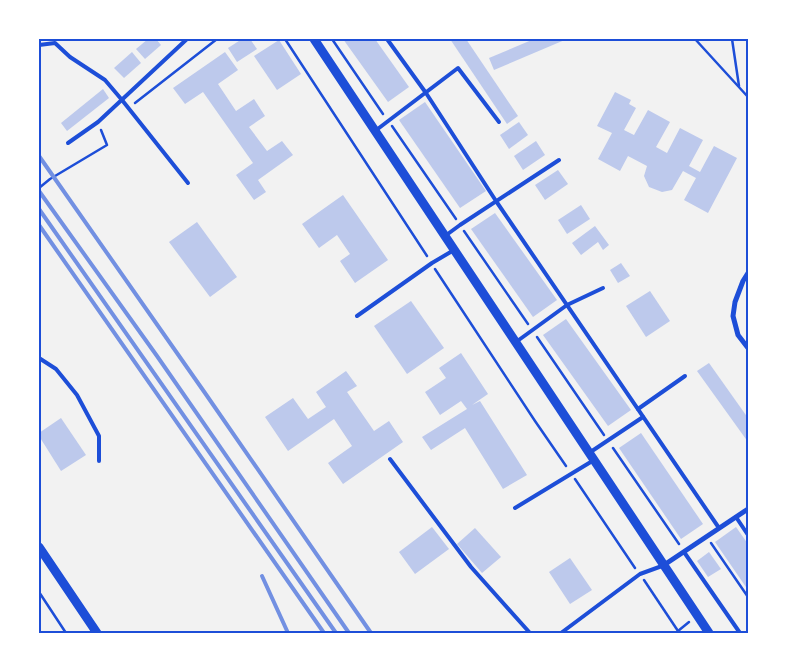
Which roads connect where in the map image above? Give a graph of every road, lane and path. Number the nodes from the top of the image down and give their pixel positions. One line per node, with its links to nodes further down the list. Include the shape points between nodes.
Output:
1 (187, 39): 13 (lane)
2 (216, 39): 14 (path)
3 (285, 39): 27 (path)
4 (314, 39): 18 (street)
5 (332, 39): 15 (path)
6 (387, 39): 11 (lane)
7 (695, 39): 10 (path)
8 (732, 39): 10 (path)
9 (39, 45): 13 (lane, via 55,43 105,80)
10 (740, 87): 12 (path)
11 (426, 93): 15 (lane); 17 (lane, via 458,68); 23 (lane)
12 (748, 97)
13 (122, 100): 14 (lane); 16 (lane)
14 (129, 108): 21 (lane)
15 (389, 121): 18 (lane); 24 (path)
16 (98, 122): 19 (lane); 22 (path, via 107,145)
17 (498, 122)
18 (376, 131): 25 (street)
19 (68, 143)
20 (559, 160): 23 (lane)
21 (188, 183)
22 (39, 188)
23 (496, 201): 24 (lane); 30 (lane)
24 (460, 225): 25 (lane); 32 (path)
25 (445, 236): 26 (street)
26 (454, 250): 27 (lane); 33 (street)
27 (432, 263): 31 (lane); 43 (path)
28 (748, 273): 34 (street, via 735,302 733,316 738,335)
29 (603, 288): 30 (lane)
30 (567, 305): 32 (lane); 37 (lane)
31 (357, 316)
32 (533, 331): 33 (lane); 39 (path)
33 (516, 342): 40 (street)
34 (748, 348)
35 (39, 358): 42 (lane, via 56,369 76,395 99,436)
36 (685, 376): 37 (lane)
37 (638, 409): 38 (lane)
38 (644, 417): 39 (lane); 47 (lane)
39 (608, 440): 40 (lane); 51 (path)
40 (591, 456): 43 (lane); 52 (street)
41 (390, 458): 59 (lane, via 471,566)
42 (99, 461)
43 (571, 474): 44 (lane); 53 (path)
44 (516, 508)
45 (748, 509): 46 (street)
46 (736, 517): 47 (street); 48 (lane)
47 (719, 528): 49 (street)
48 (748, 535)
49 (706, 537): 51 (street); 55 (path)
50 (39, 547): 58 (street)
51 (684, 552): 52 (street); 62 (lane)
52 (664, 565): 53 (lane); 61 (street)
53 (640, 574): 56 (path); 60 (lane)
54 (39, 592): 57 (path)
55 (748, 598)
56 (678, 631)
57 (66, 633)
58 (97, 633)
59 (530, 633)
60 (561, 633)
61 (709, 633)
62 (740, 633)

